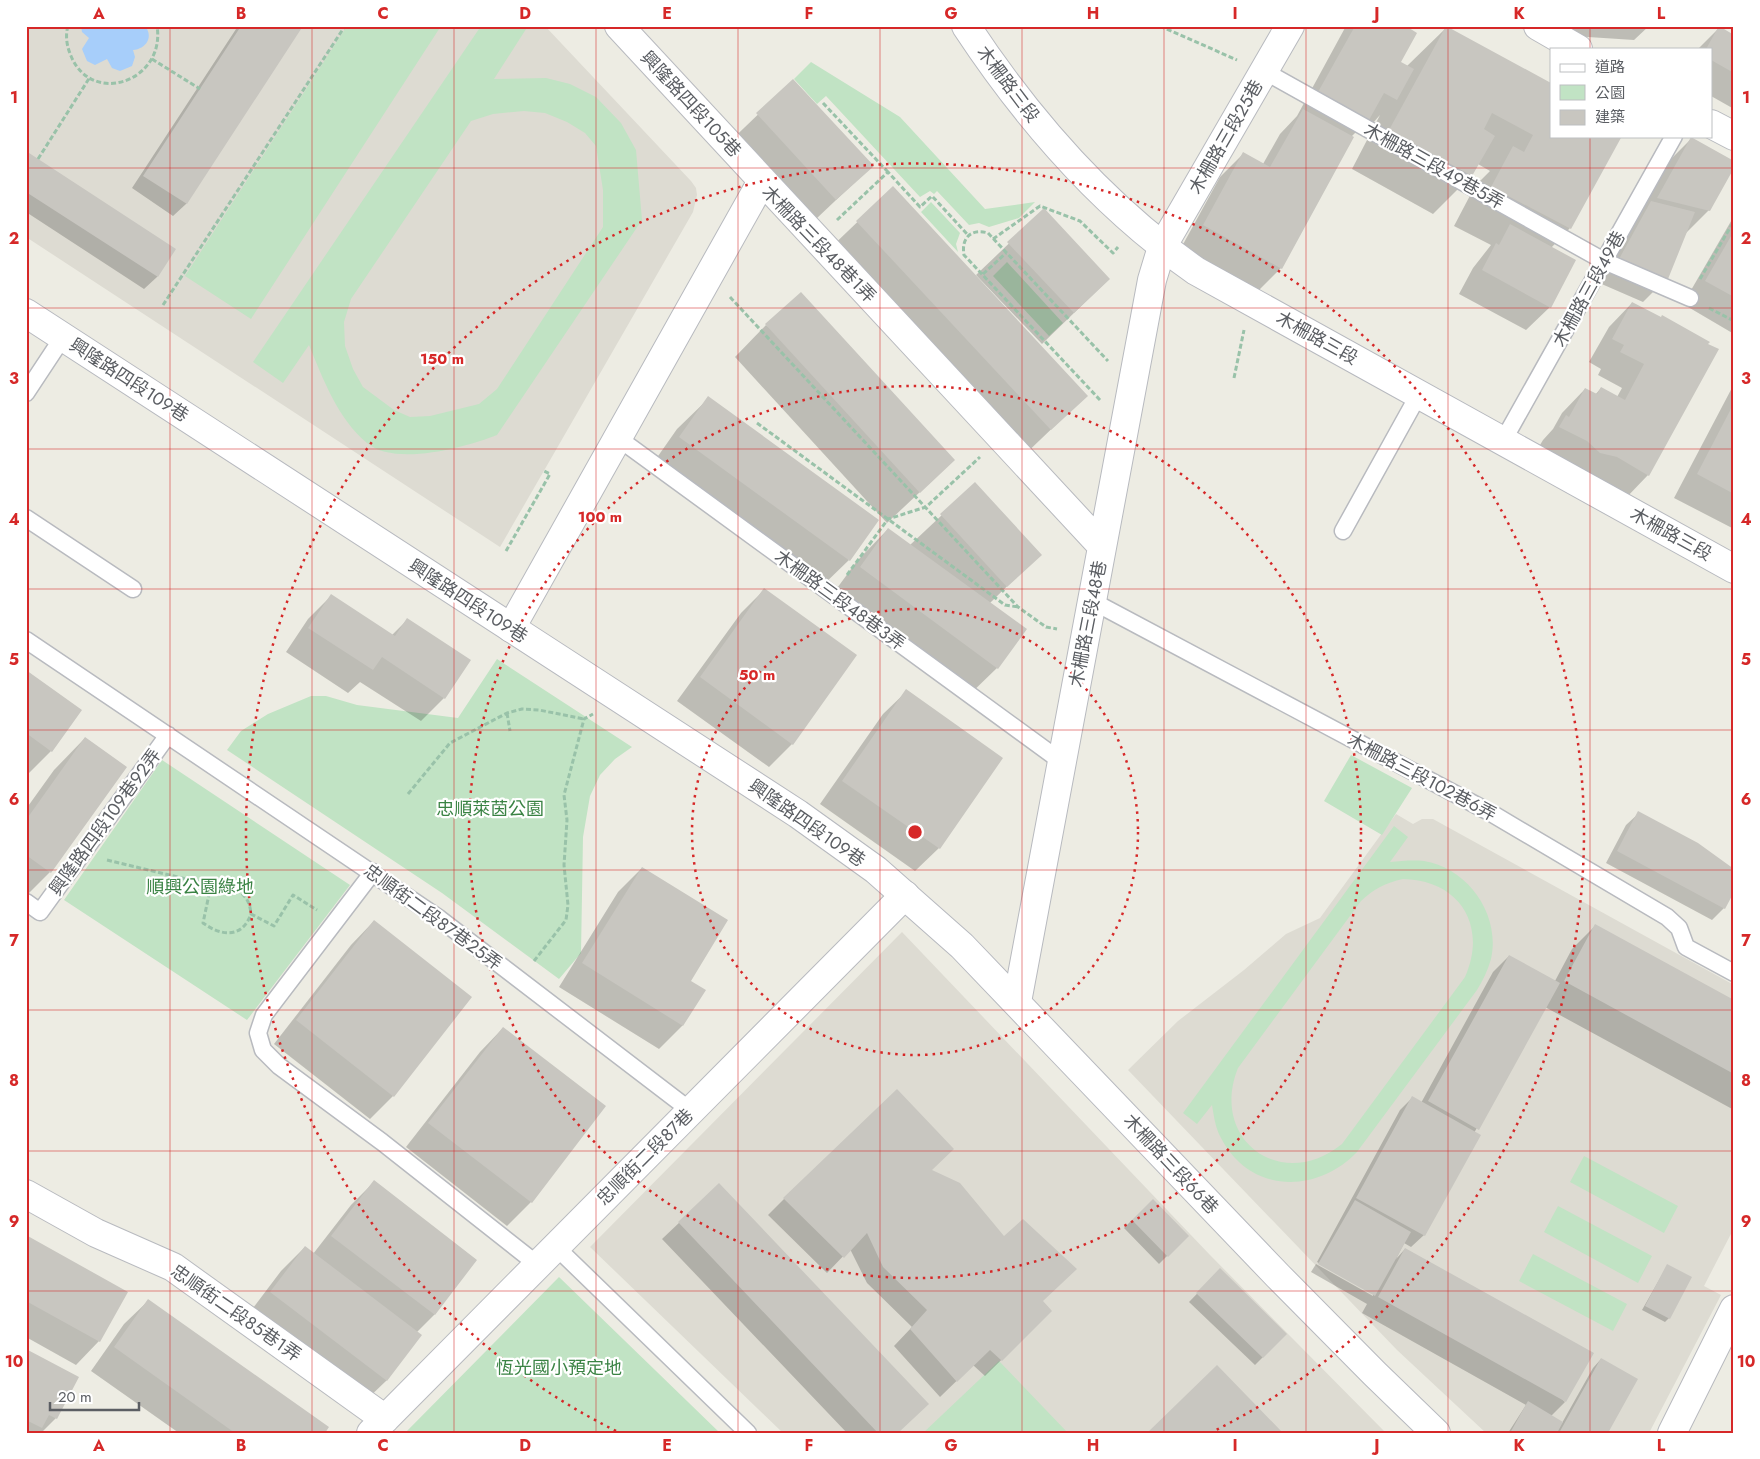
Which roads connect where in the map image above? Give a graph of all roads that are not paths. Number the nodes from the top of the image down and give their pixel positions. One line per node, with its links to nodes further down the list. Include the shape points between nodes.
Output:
1 (619, 26): 10 (street, 興隆路四段105巷)
2 (966, 26): 11 (street, 木柵路三段, via 996,72 1036,122 1076,167)
3 (1290, 26): 6 (street, 木柵路三段25巷)
4 (1538, 26): 5 (street)
5 (1576, 48)
6 (1264, 71): 11 (street, 木柵路三段25巷); 12 (lane, 木柵路三段49巷5弄)
7 (1712, 125): 8 (street)
8 (1734, 136)
9 (1673, 138): 12 (lane, 木柵路三段49巷)
10 (762, 181): 18 (street, 木柵路三段48巷1弄); 22 (street, 木柵路三段48巷1弄)
11 (1162, 247): 17 (street, 木柵路三段, via 1196,271); 22 (street, 木柵路三段48巷, via 1152,280)
12 (1604, 261): 13 (lane, 木柵路三段49巷5弄); 19 (lane, 木柵路三段49巷)
13 (1690, 298)
14 (26, 313): 15 (street, 興隆路四段109巷)
15 (63, 337): 16 (lane); 26 (street, 興隆路四段109巷)
16 (26, 393)
17 (1419, 394): 19 (street, 木柵路三段); 21 (lane)
18 (618, 438): 26 (street, 木柵路三段48巷1弄); 29 (lane, 木柵路三段48巷3弄)
19 (1503, 441): 23 (street, 木柵路三段)
20 (26, 518): 24 (lane)
21 (1344, 531)
22 (1102, 546): 25 (street, 木柵路三段48巷)
23 (1734, 569)
24 (133, 589)
25 (1092, 601): 29 (street, 木柵路三段48巷); 33 (lane, 木柵路三段102巷6弄, via 1491,813 1667,917 1679,928 1686,947)
26 (511, 628): 31 (street, 興隆路四段109巷, via 798,814)
27 (26, 640): 28 (lane, 興隆路四段109巷92弄)
28 (168, 735): 30 (lane, 忠順街二段87巷25弄); 32 (lane, 興隆路四段109巷92弄, via 40,912)
29 (1062, 762): 34 (street, 木柵路三段48巷)
30 (373, 872): 35 (lane, 忠順街二段87巷25弄, via 440,918); 37 (lane, via 269,1007 258,1033 263,1050 279,1066 382,1142)
31 (905, 894): 34 (street, 木柵路三段66巷); 35 (street, 忠順街二段87巷)
32 (26, 902)
33 (1734, 973)
34 (1017, 1002): 41 (street, 木柵路三段66巷, via 1278,1276)
35 (691, 1111): 37 (street, 忠順街二段87巷)
36 (26, 1194): 39 (street, 忠順街二段85巷1弄, via 96,1233 173,1267)
37 (547, 1256): 39 (street, 忠順街二段87巷); 40 (lane)
38 (1733, 1313): 42 (street)
39 (378, 1426)
40 (748, 1433)
41 (1436, 1433)
42 (1672, 1433)

